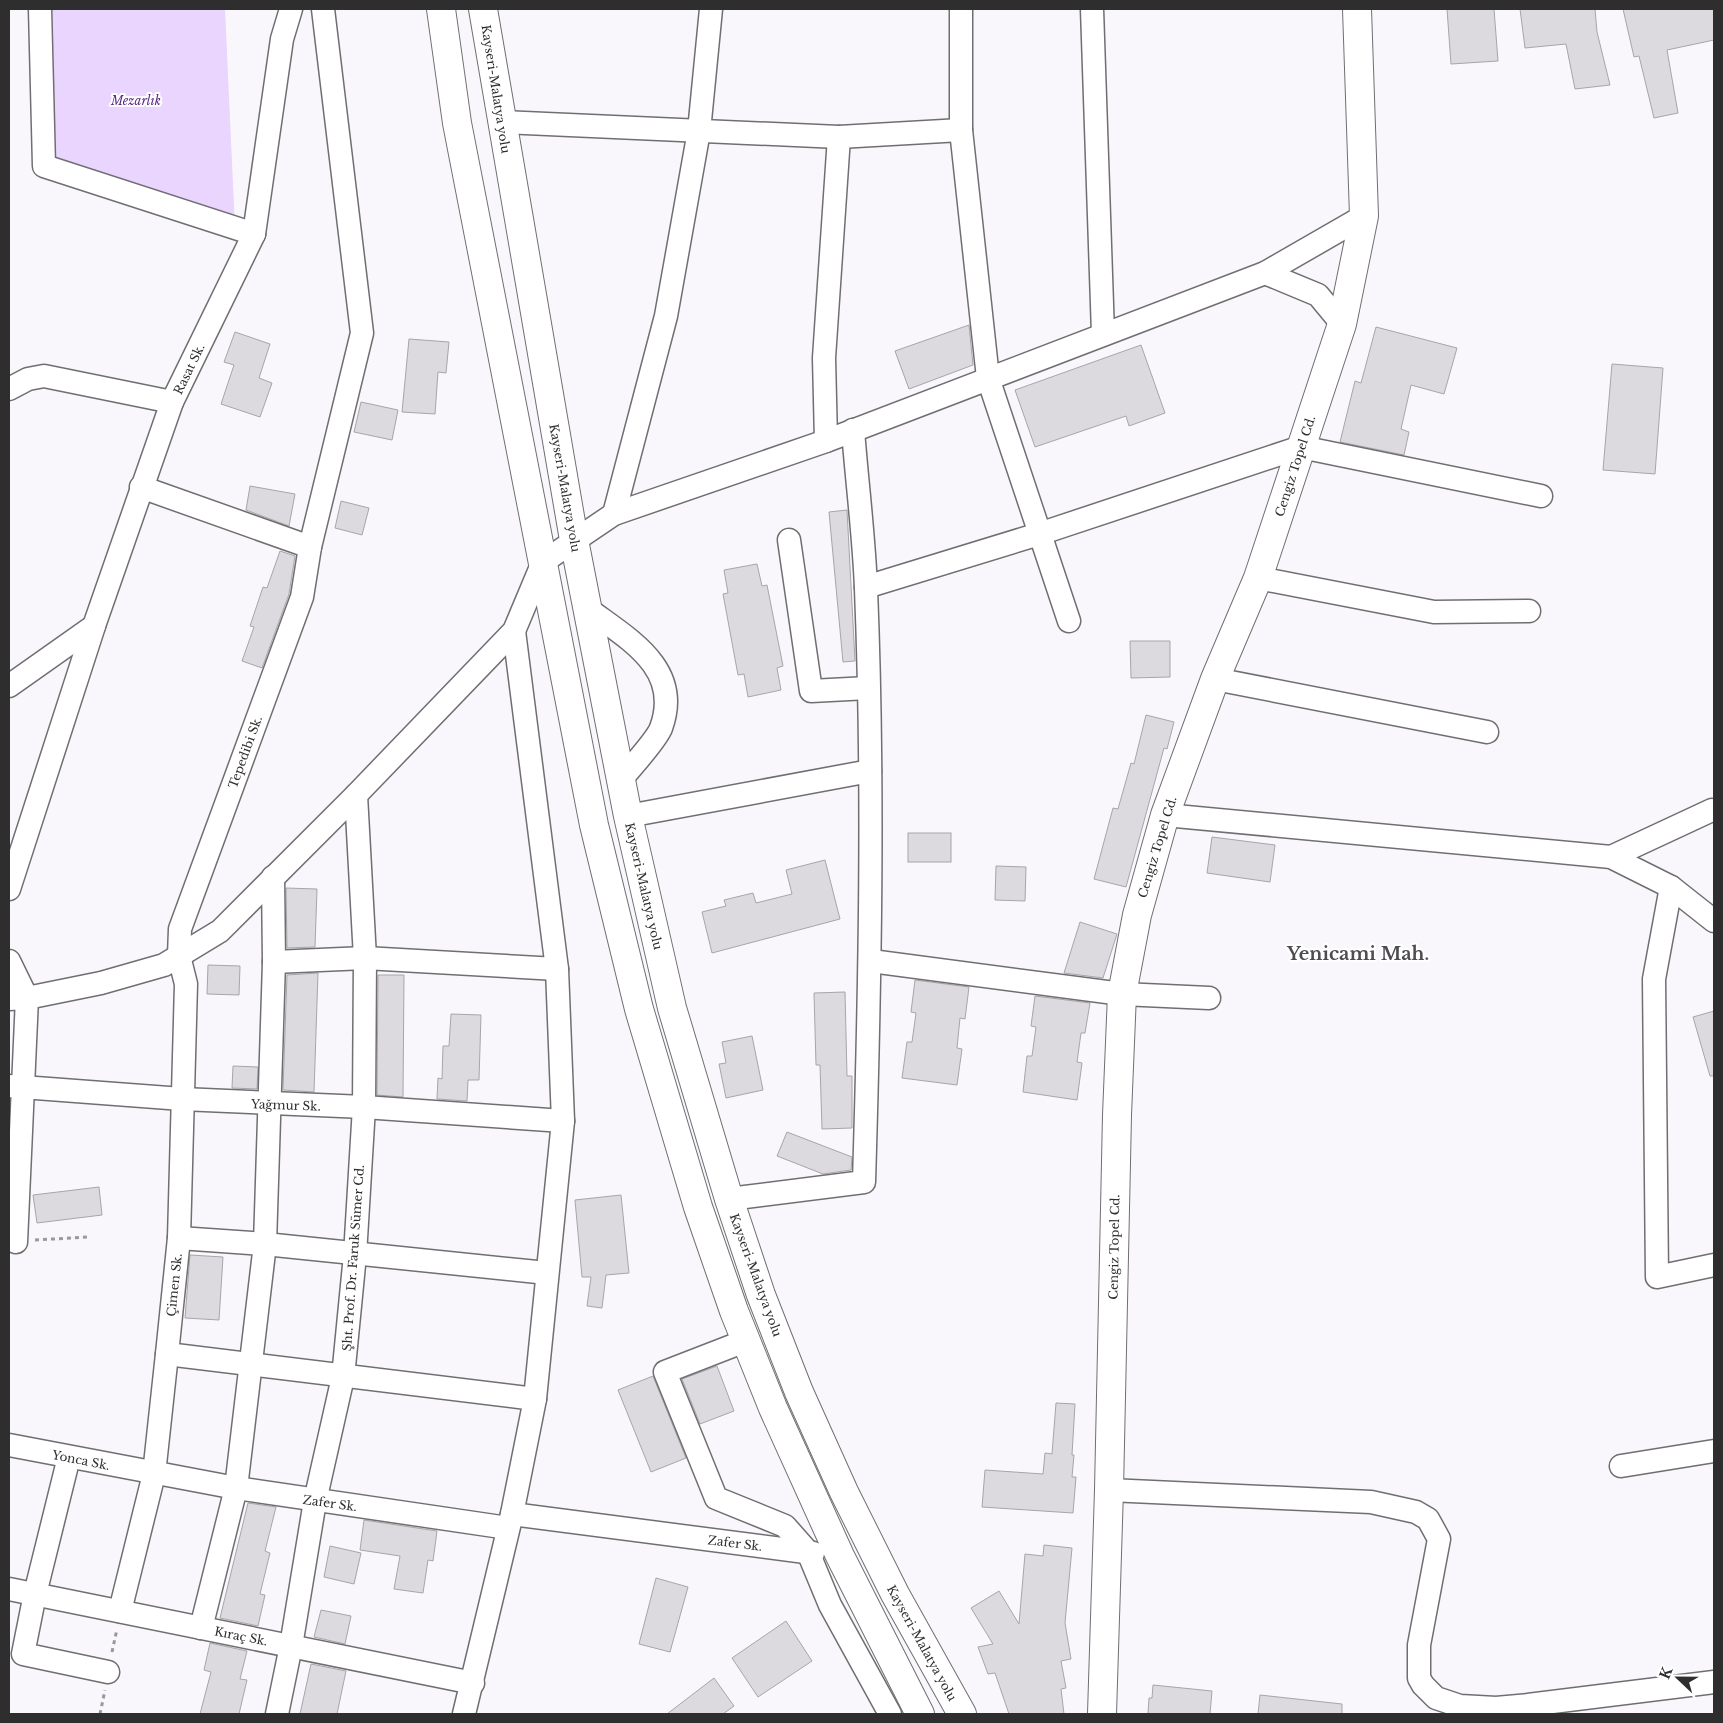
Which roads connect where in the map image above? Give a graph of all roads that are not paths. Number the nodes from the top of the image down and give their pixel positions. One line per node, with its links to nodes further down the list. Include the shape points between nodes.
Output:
1 (40, 9): 15 (street, via 44,166)
2 (291, 9): 15 (street, Rasat Sk., via 282,39)
3 (323, 9): 31 (street, Tepedibi Sk., via 362,333)
4 (441, 9): 32 (main road, via 457,124)
5 (483, 9): 10 (main road, Kayseri-Malatya yolu)
6 (711, 9): 11 (street)
7 (961, 9): 12 (street)
8 (1092, 9): 18 (street)
9 (1357, 9): 14 (main road, Cengiz Topel Cd.)
10 (501, 122): 11 (street); 29 (main road, Kayseri-Malatya yolu)
11 (699, 130): 13 (street); 27 (street, via 666,316)
12 (961, 130): 13 (street); 19 (street)
13 (839, 137): 23 (street, via 824,358)
14 (1364, 216): 16 (street); 17 (main road, Cengiz Topel Cd.)
15 (254, 234): 21 (street, Rasat Sk.)
16 (1265, 273): 17 (street, via 1318,295); 18 (street)
17 (1342, 324): 24 (main road, Cengiz Topel Cd.)
18 (1103, 334): 19 (street)
19 (988, 378): 22 (street); 28 (street)
20 (9, 389): 21 (street, via 28,379 44,376)
21 (172, 402): 25 (street, Rasat Sk.)
22 (853, 430): 23 (street); 34 (street)
23 (826, 441): 27 (street)
24 (1301, 447): 26 (street); 28 (street); 33 (main road, Cengiz Topel Cd.)
25 (141, 487): 31 (street); 38 (street, Rasat Sk.)
26 (1541, 496)
27 (614, 514): 29 (street)
28 (1039, 534): 34 (street); 37 (street)
29 (574, 540): 32 (street); 35 (main road, Kayseri-Malatya yolu)
30 (789, 540): 42 (street, via 811,691)
31 (310, 547): 55 (street, Tepedibi Sk., via 302,597 180,929)
32 (543, 562): 39 (street); 76 (main road, via 594,824 639,1009 698,1207)
33 (1258, 578): 36 (street, via 1434,612); 40 (main road, Cengiz Topel Cd.)
34 (866, 587): 42 (street)
35 (588, 609): 45 (main road, Kayseri-Malatya yolu); 45 (street, via 644,650 662,676 666,705 660,730)
36 (1529, 610)
37 (1070, 621)
38 (94, 626): 41 (street); 53 (street, Rasat Sk.)
39 (514, 631): 46 (street); 60 (street)
40 (1215, 680): 43 (street); 48 (main road, Cengiz Topel Cd.)
41 (9, 686)
42 (868, 688): 44 (street)
43 (1487, 732)
44 (870, 771): 49 (street); 58 (street)
45 (621, 780): 49 (main road, Kayseri-Malatya yolu)
46 (356, 796): 51 (street); 56 (street, Şht. Prof. Dr. Faruk Sümer Cd.)
47 (1713, 813): 50 (street)
48 (1165, 815): 50 (street); 61 (main road, Cengiz Topel Cd., via 1137,915)
49 (628, 816): 69 (main road, Kayseri-Malatya yolu, via 672,1008)
50 (1611, 857): 52 (street)
51 (273, 877): 55 (street, via 220,931); 59 (street)
52 (1671, 887): 54 (street); 74 (street, via 1654,979 1657,1276)
53 (9, 889)
54 (1714, 921)
55 (179, 956): 62 (street, via 164,965 101,983); 65 (street, Çimen Sk., via 186,984)
56 (365, 958): 59 (street); 60 (street); 67 (street, Şht. Prof. Dr. Faruk Sümer Cd.)
57 (9, 961): 62 (street)
58 (871, 961): 61 (street); 69 (street, via 864,1182)
59 (274, 962): 66 (street)
60 (557, 969): 68 (street)
61 (1122, 994): 63 (street); 87 (main road, Cengiz Topel Cd.)
62 (18, 998): 64 (street)
63 (1209, 998)
64 (16, 1086): 65 (street, Yağmur Sk.); 71 (street)
65 (182, 1099): 66 (street, Yağmur Sk.); 70 (street, Çimen Sk.)
66 (268, 1104): 67 (street, Yağmur Sk.); 72 (street)
67 (364, 1107): 68 (street, Yağmur Sk.); 73 (street, Şht. Prof. Dr. Faruk Sümer Cd.)
68 (563, 1121): 75 (street)
69 (729, 1199): 105 (main road, Kayseri-Malatya yolu, via 761,1295 840,1483 895,1594)
70 (179, 1238): 72 (street); 77 (street, Çimen Sk.)
71 (16, 1242)
72 (265, 1244): 73 (street); 78 (street)
73 (355, 1254): 75 (street); 79 (street, Şht. Prof. Dr. Faruk Sümer Cd.)
74 (1714, 1265)
75 (547, 1273): 80 (street)
76 (746, 1341): 90 (street, via 665,1372 716,1498 785,1526); 91 (main road)
77 (167, 1354): 78 (street); 85 (street, Çimen Sk.)
78 (252, 1365): 79 (street); 86 (street)
79 (343, 1377): 80 (street); 88 (street, Şht. Prof. Dr. Faruk Sümer Cd.)
80 (534, 1399): 89 (street)
81 (9, 1445): 83 (street, Yonca Sk.)
82 (1714, 1451): 84 (street)
83 (69, 1457): 85 (street, Yonca Sk.); 93 (street)
84 (1621, 1466)
85 (154, 1474): 86 (street, Zafer Sk.); 94 (street, Çimen Sk.)
86 (236, 1488): 88 (street, Zafer Sk.); 95 (street)
87 (1110, 1490): 100 (street, via 1371,1502 1397,1507 1428,1519 1439,1539 1423,1618 1418,1666 1423,1685); 106 (main road, Cengiz Topel Cd.)
88 (315, 1501): 89 (street, Zafer Sk.); 96 (street, Şht. Prof. Dr. Faruk Sümer Cd.)
89 (510, 1521): 90 (street, Zafer Sk.); 99 (street)
90 (808, 1552): 91 (street, Zafer Sk.); 103 (street, via 830,1605)
91 (840, 1556): 104 (main road)
92 (9, 1589): 93 (street, Kıraç Sk.)
93 (35, 1594): 94 (street, Kıraç Sk.); 97 (street, via 23,1654)
94 (120, 1611): 95 (street, Kıraç Sk.)
95 (201, 1628): 96 (street, Kıraç Sk.)
96 (291, 1646): 99 (street, Kıraç Sk.); 101 (street, Şht. Prof. Dr. Faruk Sümer Cd.)
97 (108, 1672)
98 (1714, 1682): 100 (street, via 1496,1708)
99 (473, 1683): 102 (street)
100 (1435, 1706)
101 (277, 1714)
102 (464, 1714)
103 (890, 1714)
104 (920, 1714)
105 (962, 1714)
106 (1102, 1714)

